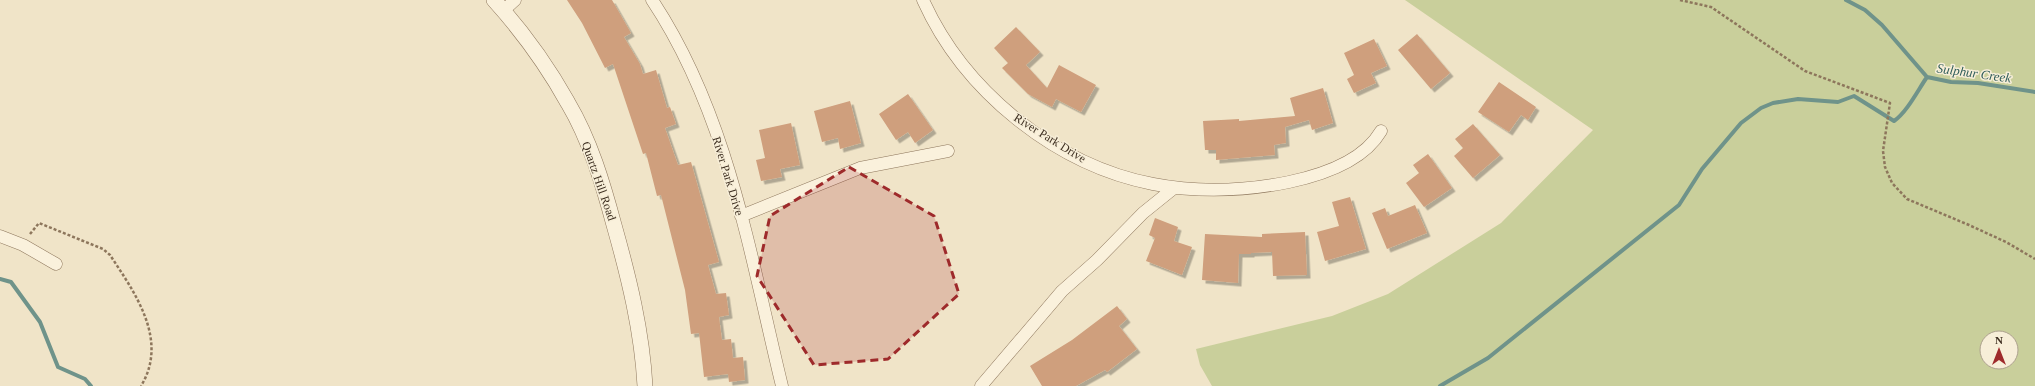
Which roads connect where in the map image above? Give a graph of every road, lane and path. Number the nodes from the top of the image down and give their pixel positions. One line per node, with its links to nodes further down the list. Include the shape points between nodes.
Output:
1 (515, 0): 5 (street)
2 (652, 0): 9 (street, River Park Drive, via 693,74 726,162)
3 (923, 0): 8 (street, River Park Drive, via 943,37 963,64 993,98 1019,121 1080,159 1124,176)
4 (1680, 0): 12 (path, via 1711,7 1805,71 1890,103 1883,151 1885,167 1892,183 1907,199 1975,228)
5 (498, 6): 15 (street, Quartz Hill Road, via 537,56 569,104 592,156 632,290 641,340)
6 (1381, 131): 8 (street, River Park Drive, via 1371,144 1352,160 1305,179 1240,190)
7 (948, 151): 9 (street, via 860,168)
8 (1174, 188): 18 (street, via 1143,213 1062,291)
9 (741, 216): 16 (street, River Park Drive)
10 (39, 223): 14 (path, via 103,250 110,255 127,281 144,310 151,332 149,366)
11 (0, 236): 13 (street, via 23,245)
12 (2035, 259)
13 (56, 264)
14 (141, 386)
15 (645, 386)
16 (782, 386): 17 (street, River Park Drive)
17 (790, 386)
18 (981, 386)

